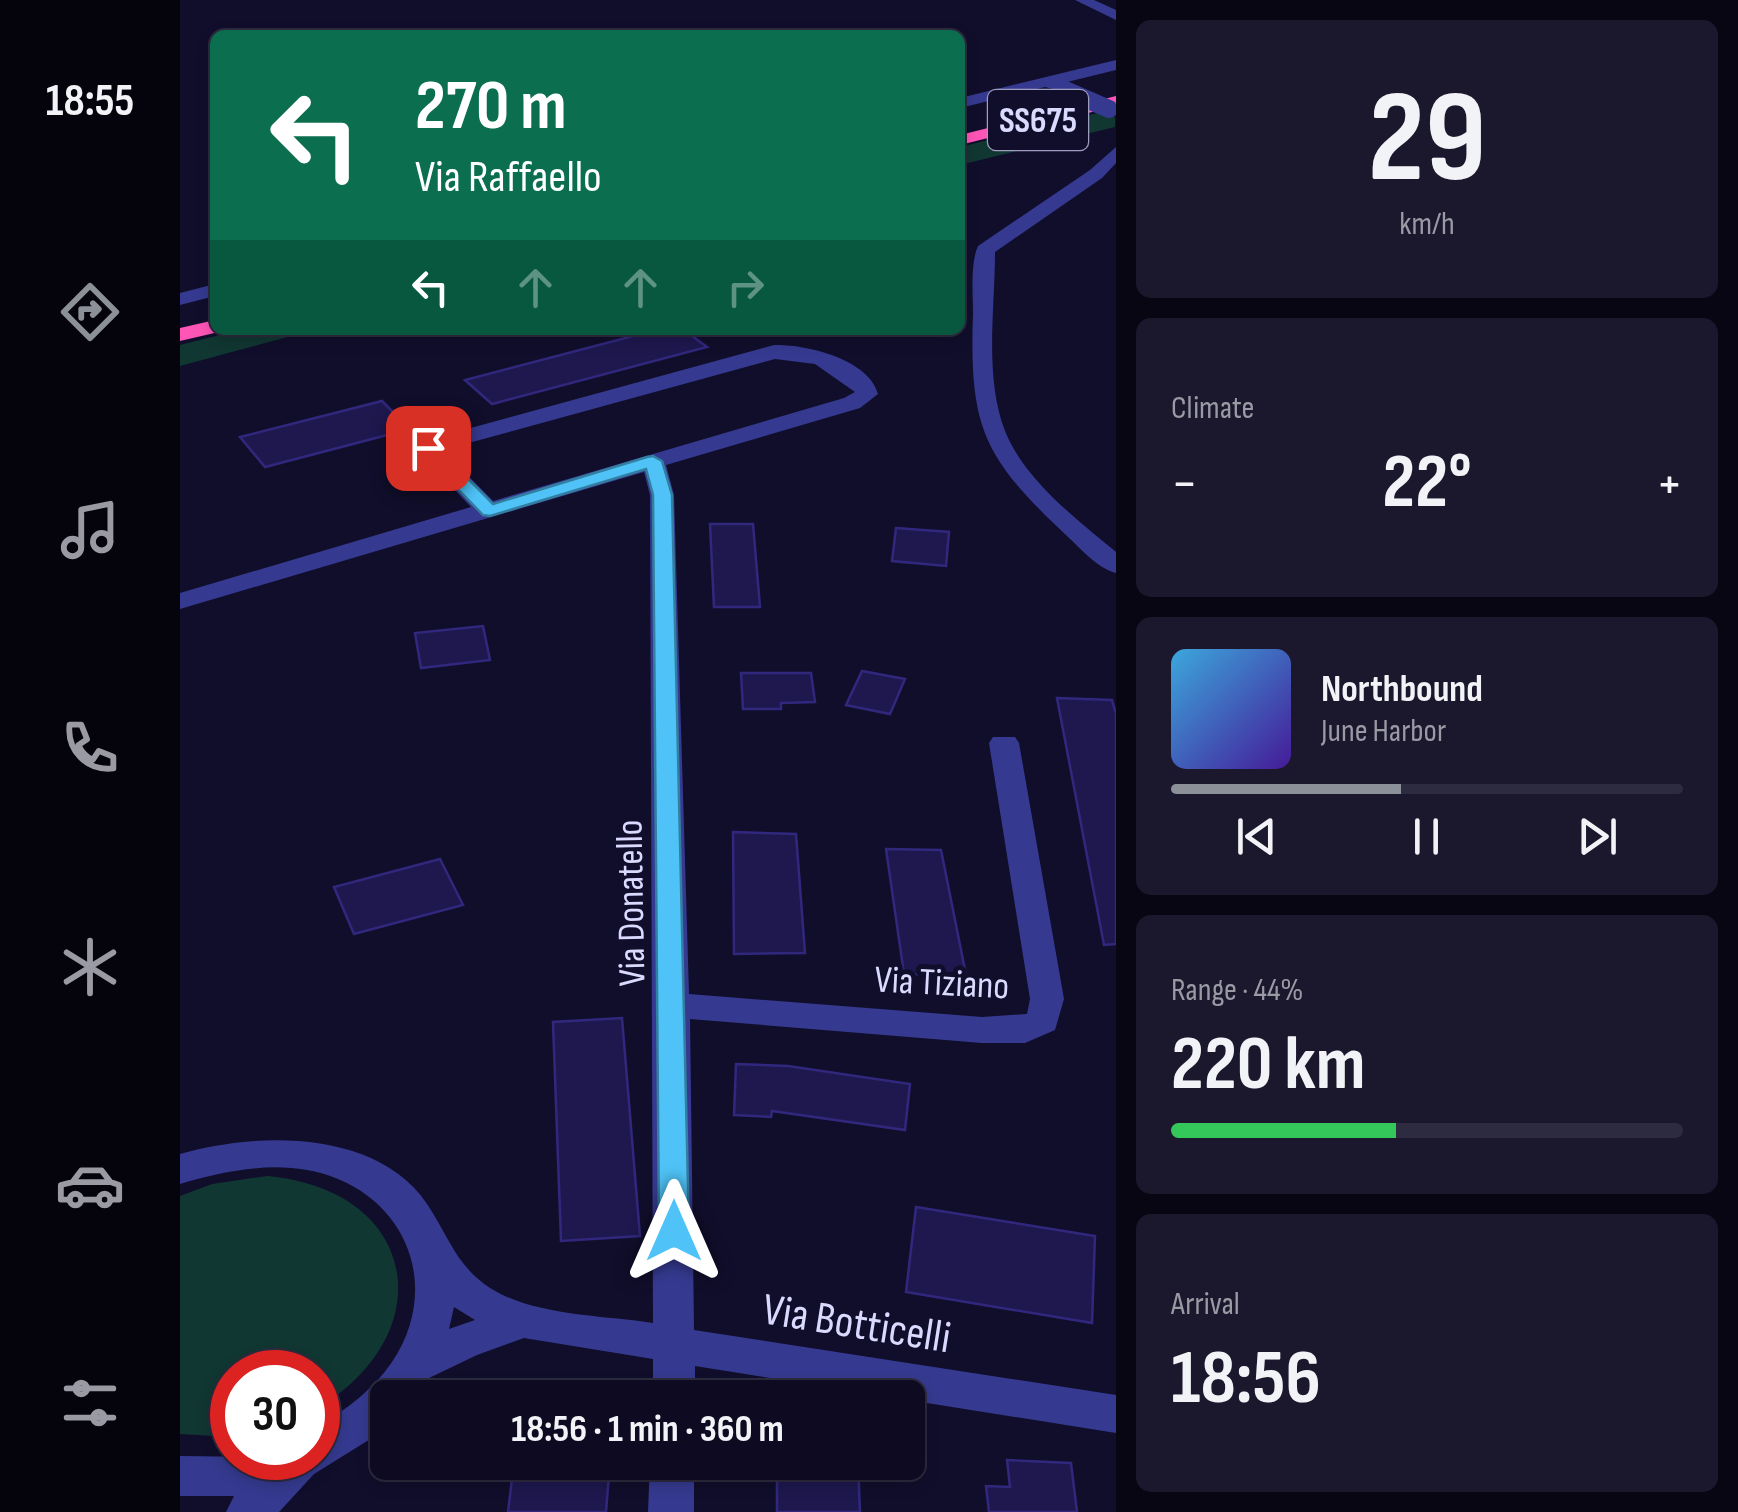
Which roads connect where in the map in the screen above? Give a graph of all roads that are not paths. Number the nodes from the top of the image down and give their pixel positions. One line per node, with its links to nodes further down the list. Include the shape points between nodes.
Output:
1 (1082, 0): 2 (street)
2 (1116, 16)
3 (1116, 65): 4 (street)
4 (1054, 86): 5 (street); 6 (street, bridge)
5 (965, 103)
6 (1114, 103): 7 (highway, SS675); 8 (highway, SS675)
7 (965, 129)
8 (965, 139)
9 (1116, 152): 18 (street, via 1096,174 985,250 986,395 993,434 1016,469)
10 (210, 291): 11 (street)
11 (180, 299)
12 (210, 315): 13 (highway)
13 (180, 323)
14 (210, 327): 15 (highway)
15 (180, 335)
16 (653, 461): 17 (street); 17 (street, via 852,403 867,394 865,386 818,354 774,352 428,448); 21 (street, Via Donatello, via 662,495)
17 (490, 511): 19 (street)
18 (1116, 565)
19 (180, 601)
20 (1004, 743): 21 (street, Via Tiziano, via 1047,999 1043,1021 1025,1030 982,1030)
21 (672, 1004): 27 (street, Via Donatello)
22 (180, 1149): 23 (street)
23 (220, 1157): 24 (street); 25 (street, via 282,1152 340,1162 407,1208)
24 (180, 1170)
25 (431, 1254): 26 (street, Via Botticelli, via 465,1294); 28 (street, via 434,1308 426,1338)
26 (524, 1322): 27 (street, Via Botticelli); 29 (street, Via Botticelli, via 463,1342)
27 (674, 1344): 30 (street, Via Donatello); 31 (street, Via Botticelli)
28 (401, 1380)
29 (408, 1380)
30 (674, 1380)
31 (1116, 1414)
32 (370, 1416): 33 (street, Via Botticelli)
33 (340, 1436)
34 (180, 1476): 35 (street)
35 (210, 1476)
36 (280, 1480): 38 (street)
37 (672, 1480): 39 (street)
38 (249, 1512)
39 (672, 1512)

